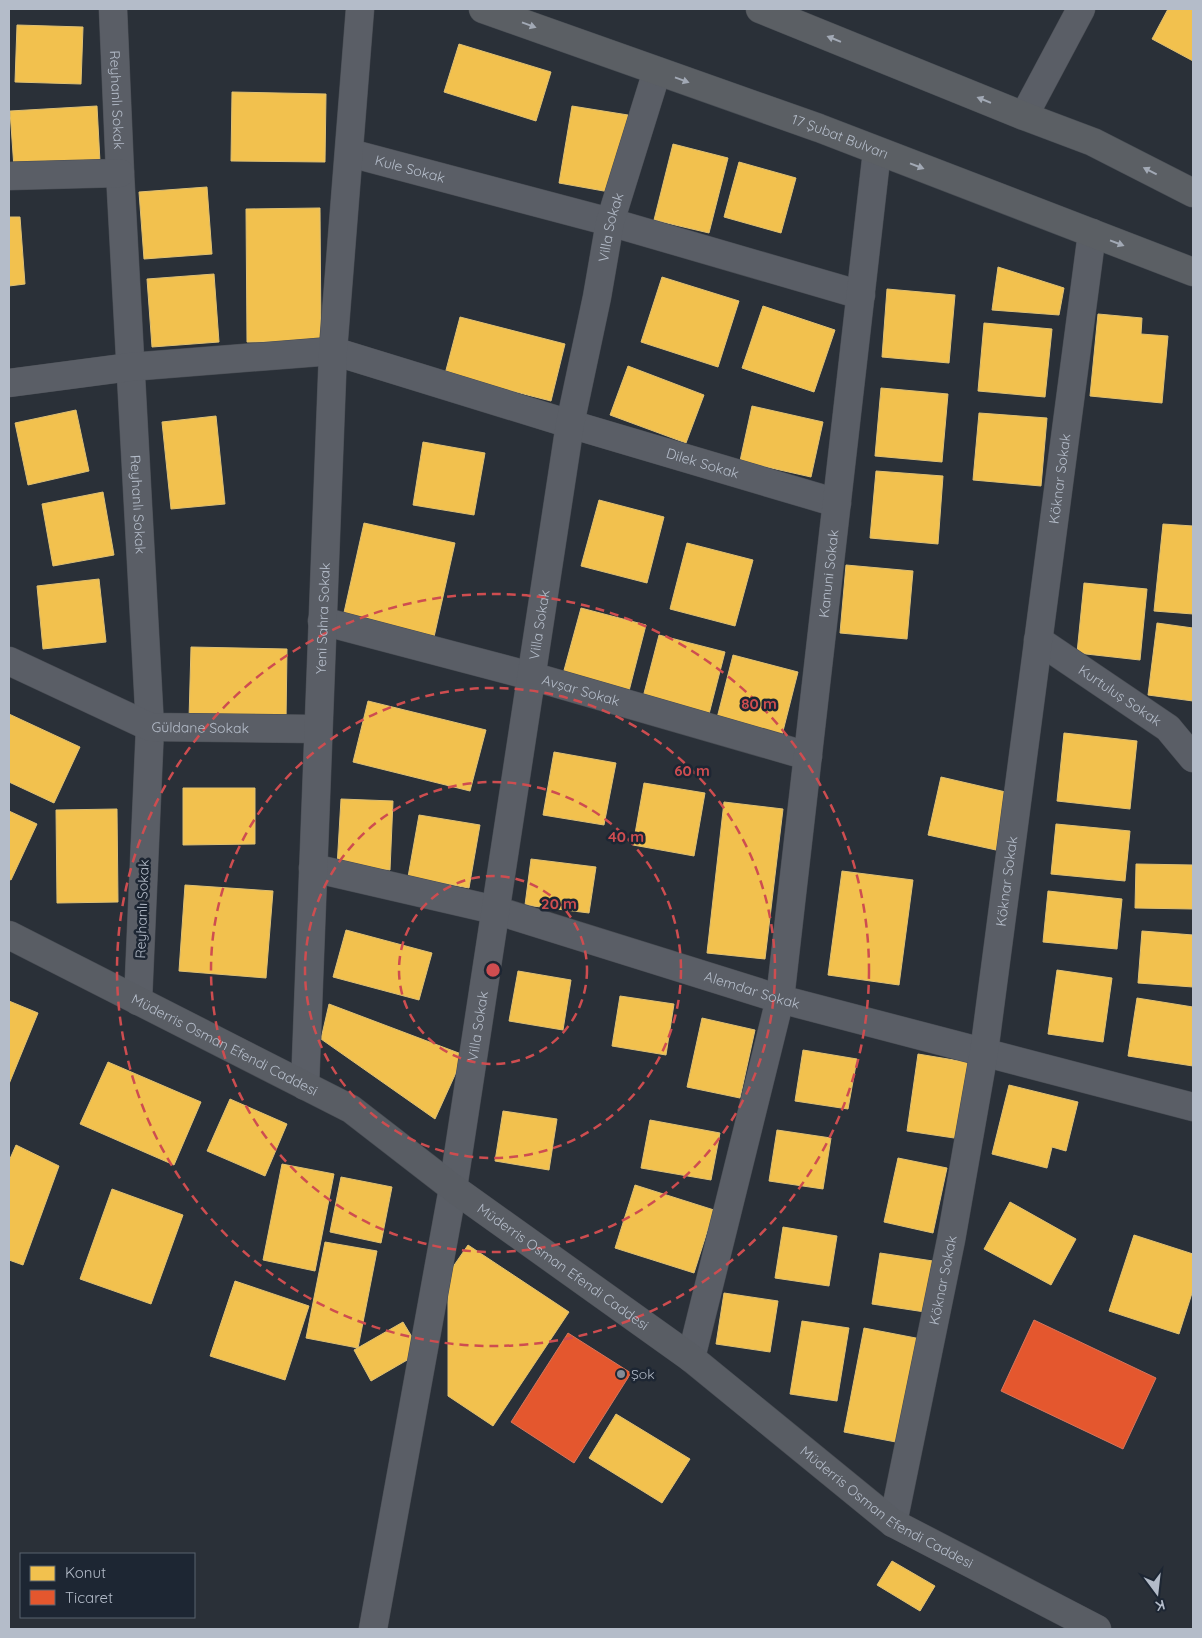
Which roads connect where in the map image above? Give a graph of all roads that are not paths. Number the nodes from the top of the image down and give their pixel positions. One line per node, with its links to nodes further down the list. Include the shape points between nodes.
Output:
1 (113, 9): 10 (street, Reyhanlı Sokak)
2 (360, 9): 9 (street)
3 (483, 9): 6 (highway, 17 Şubat Bulvarı, one-way to 6)
4 (760, 9): 7 (highway, one-way to 4)
5 (1081, 9): 7 (street)
6 (657, 71): 8 (highway, 17 Şubat Bulvarı, one-way to 8); 13 (street, Villa Sokak)
7 (1024, 116): 12 (highway, one-way to 7, via 1093,142)
8 (877, 151): 14 (highway, 17 Şubat Bulvarı, one-way to 14); 16 (street, Kanuni Sokak)
9 (350, 153): 13 (street, Kule Sokak); 17 (street, Yeni Sahra Sokak)
10 (120, 173): 11 (street); 18 (street, Reyhanlı Sokak)
11 (9, 176)
12 (1193, 193)
13 (610, 222): 16 (street, Kule Sokak); 20 (street, Villa Sokak)
14 (1092, 233): 15 (highway, 17 Şubat Bulvarı, one-way to 15); 23 (street, Köknar Sokak)
15 (1193, 272)
16 (861, 295): 21 (street, Kanuni Sokak)
17 (333, 351): 18 (street); 20 (street, Dilek Sokak); 22 (street, Yeni Sahra Sokak)
18 (130, 367): 19 (street); 26 (street, Reyhanlı Sokak)
19 (9, 383)
20 (570, 424): 21 (street, Dilek Sokak); 25 (street, Villa Sokak)
21 (837, 503): 28 (street, Kanuni Sokak)
22 (322, 621): 25 (street, Avşar Sokak); 27 (street, Yeni Sahra Sokak)
23 (1038, 640): 29 (street, Kurtuluş Sokak, via 1168,728); 35 (street, Köknar Sokak)
24 (9, 661): 26 (street, Güldane Sokak)
25 (531, 676): 28 (street, Avşar Sokak); 31 (street, Villa Sokak)
26 (150, 727): 27 (street, Güldane Sokak); 34 (street, Reyhanlı Sokak)
27 (318, 729): 30 (street, Yeni Sahra Sokak)
28 (808, 756): 33 (street, Kanuni Sokak)
29 (1193, 758)
30 (313, 868): 31 (street, Alemdar Sokak); 36 (street, Yeni Sahra Sokak)
31 (495, 910): 33 (street, Alemdar Sokak); 38 (street, Villa Sokak)
32 (9, 935): 34 (main road, Müderris Osman Efendi Caddesi)
33 (780, 999): 35 (street, Alemdar Sokak); 39 (street, Kanuni Sokak)
34 (138, 1001): 36 (main road, Müderris Osman Efendi Caddesi)
35 (984, 1052): 37 (street, Alemdar Sokak); 40 (street, Köknar Sokak, via 951,1240)
36 (305, 1086): 38 (main road, Müderris Osman Efendi Caddesi, via 350,1109)
37 (1193, 1107)
38 (453, 1188): 39 (main road, Müderris Osman Efendi Caddesi); 41 (street, Villa Sokak)
39 (691, 1358): 40 (main road, Müderris Osman Efendi Caddesi)
40 (893, 1522): 42 (main road, Müderris Osman Efendi Caddesi)
41 (373, 1629)
42 (1097, 1629)

